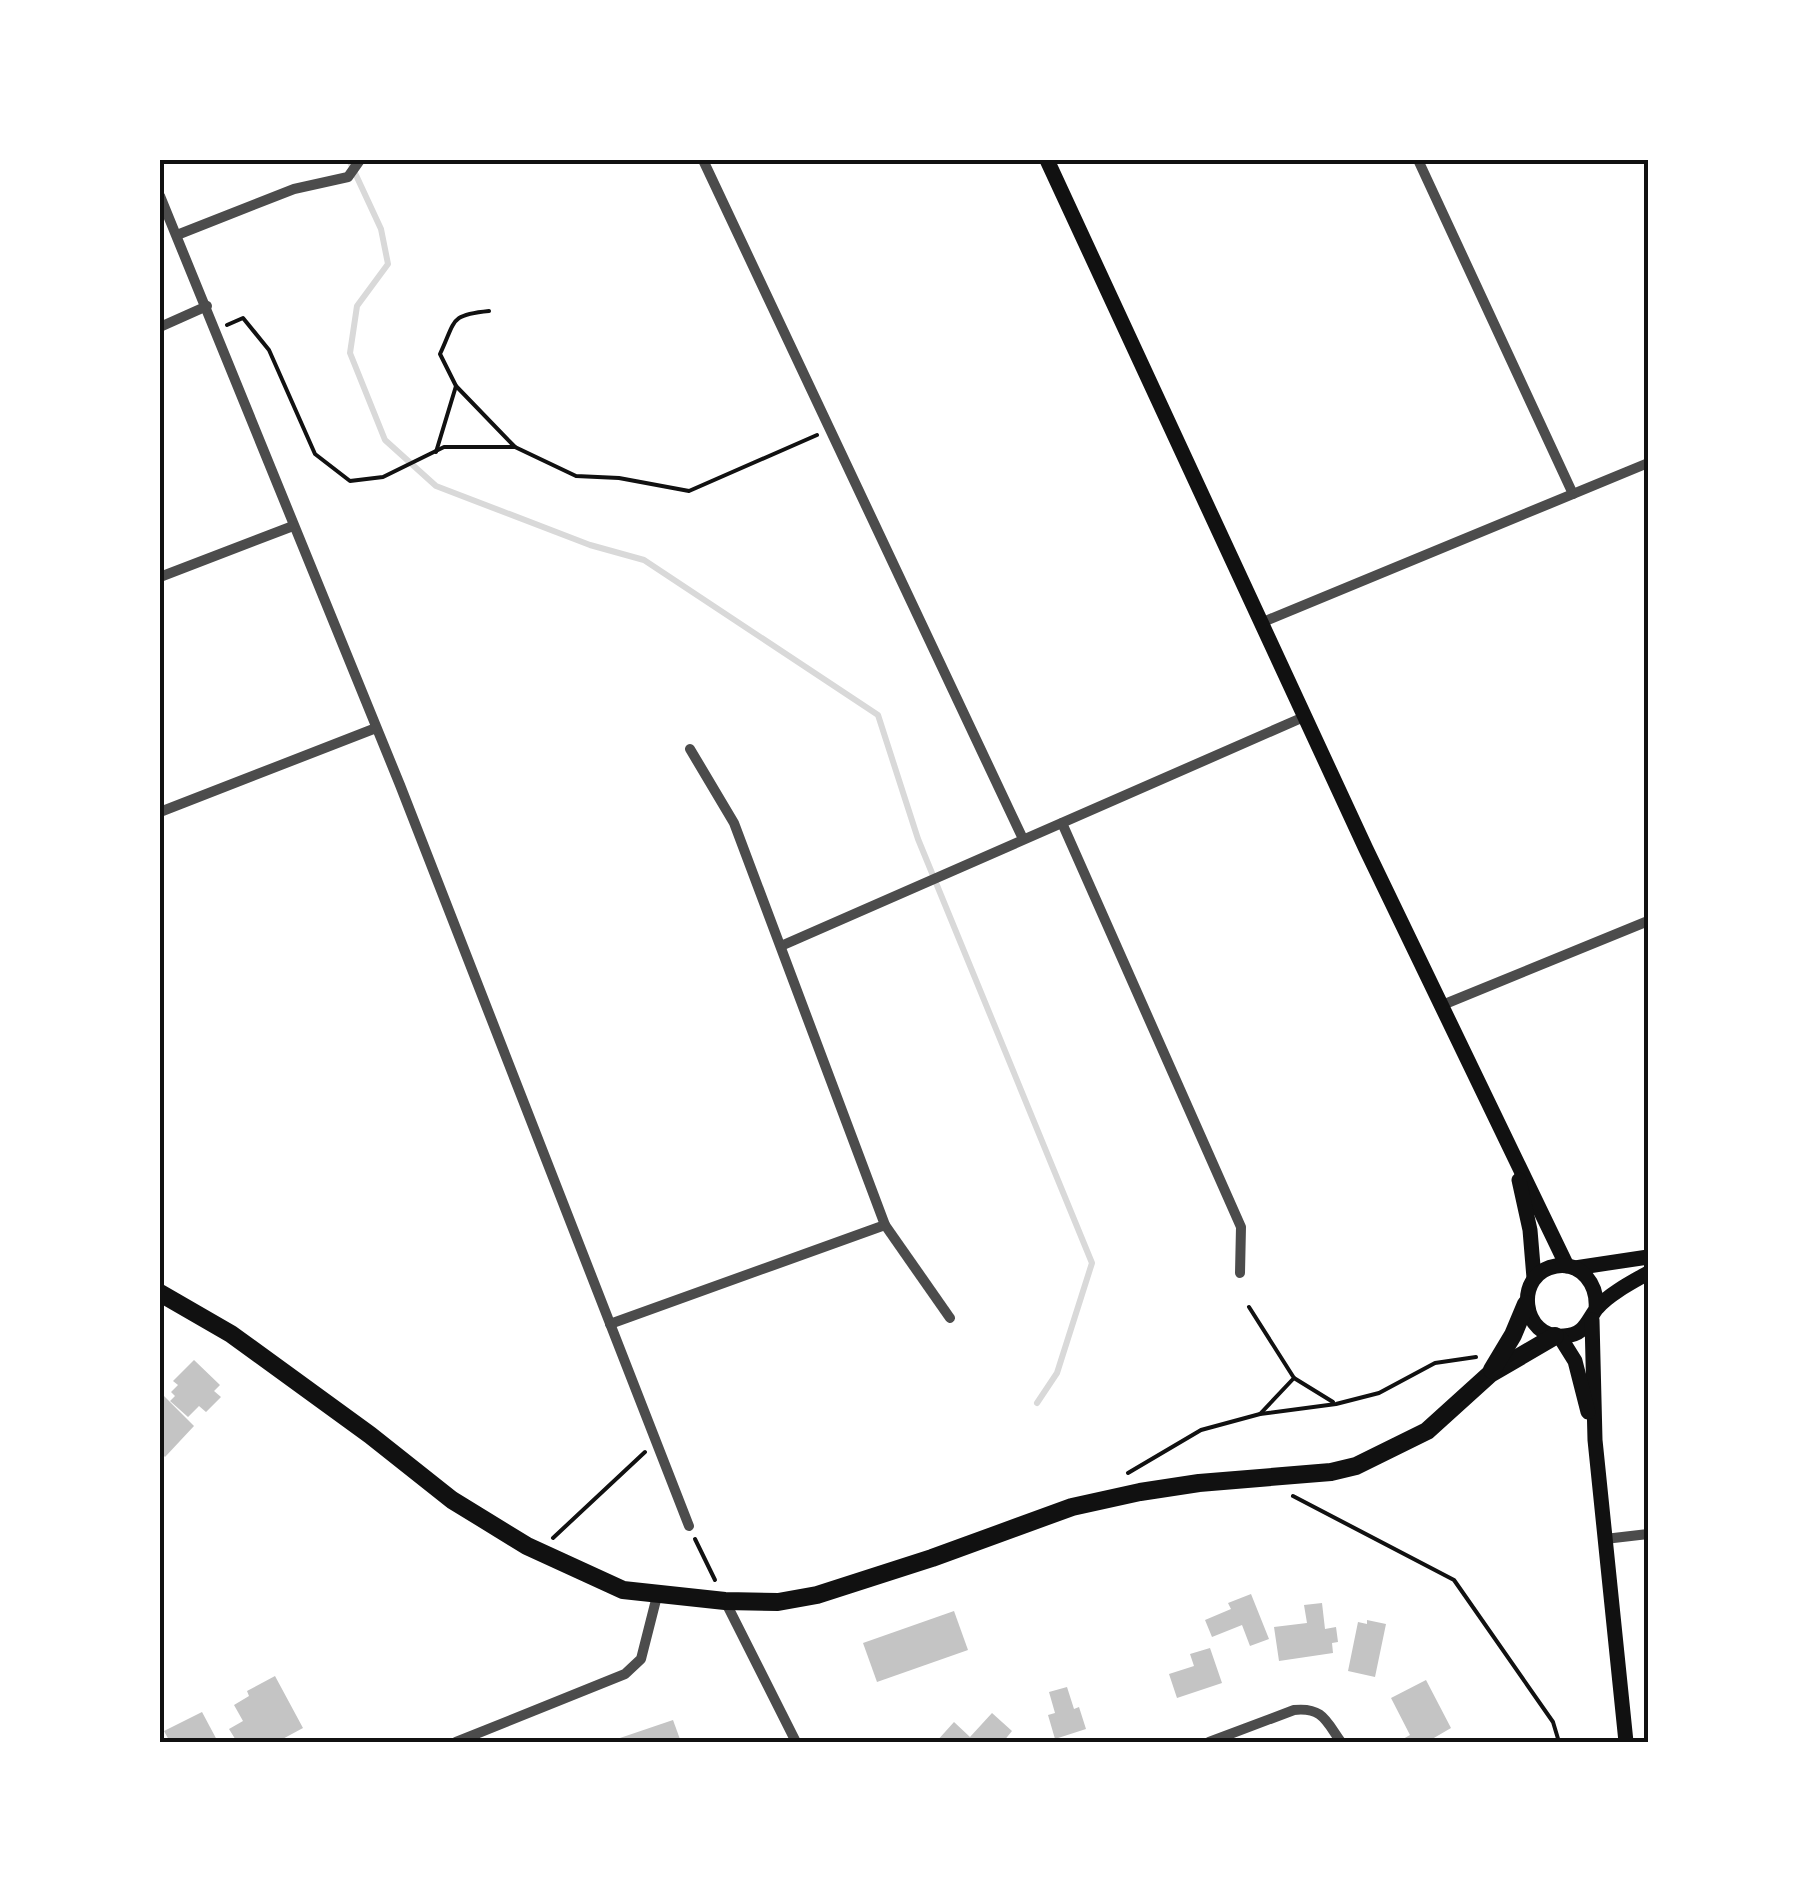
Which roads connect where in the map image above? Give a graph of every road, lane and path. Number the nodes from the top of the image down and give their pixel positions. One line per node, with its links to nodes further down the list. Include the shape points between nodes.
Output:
1 (360, 160): 6 (street, via 348,177 294,189)
2 (703, 160): 12 (street)
3 (1047, 160): 19 (main road)
4 (1419, 162): 16 (street)
5 (160, 196): 6 (street)
6 (177, 235): 7 (street)
7 (207, 306): 10 (street); 17 (street)
8 (489, 310): 11 (path, via 452,321 440,354)
9 (243, 318): 14 (path, via 270,350 315,454 350,482 383,477)
10 (160, 327)
11 (456, 386): 13 (path); 14 (path)
12 (831, 430): 13 (path, via 689,491 576,476); 25 (street)
13 (514, 447): 14 (path)
14 (436, 452)
15 (1648, 463): 16 (street)
16 (1572, 494): 19 (street)
17 (293, 526): 18 (street); 21 (street)
18 (160, 577)
19 (1263, 622): 20 (main road)
20 (1306, 716): 24 (street); 28 (main road)
21 (376, 728): 23 (street); 41 (street)
22 (690, 749): 27 (street, via 734,823)
23 (160, 812)
24 (1062, 822): 25 (street); 33 (street, via 1241,1228)
25 (1024, 839): 27 (street)
26 (1648, 921): 28 (street)
27 (781, 946): 30 (street)
28 (1440, 1006): 29 (main road)
29 (1512, 1152): 32 (main road); 35 (main road)
30 (885, 1225): 40 (street); 41 (street)
31 (1648, 1257): 32 (main road)
32 (1571, 1267): 35 (main road, via 1548,1268); 39 (main road, via 1593,1284)
33 (1240, 1273)
34 (1648, 1273): 39 (main road)
35 (1534, 1278): 37 (main road)
36 (160, 1293): 55 (main road, via 231,1334 452,1500)
37 (1526, 1304): 42 (main road, via 1532,1322); 44 (main road)
38 (1249, 1307): 45 (path)
39 (1594, 1314): 42 (main road, via 1581,1331); 48 (main road)
40 (950, 1318)
41 (610, 1324): 49 (street)
42 (1558, 1336): 44 (main road); 48 (main road, via 1575,1361)
43 (1476, 1357): 46 (path, via 1435,1363 1379,1392)
44 (1490, 1374): 51 (main road, via 1443,1420 1389,1452 1331,1472)
45 (1294, 1378): 46 (path); 47 (path)
46 (1336, 1404): 47 (path)
47 (1260, 1414): 50 (path, via 1201,1430)
48 (1595, 1440): 54 (main road)
49 (656, 1442): 52 (street); 55 (path)
50 (1120, 1478)
51 (1261, 1479): 57 (main road, via 1199,1482 1072,1507 818,1595); 62 (path, via 1454,1580 1553,1722)
52 (689, 1526): 57 (path)
53 (1648, 1534): 54 (street)
54 (1605, 1538): 63 (main road)
55 (538, 1552): 56 (main road, via 623,1590)
56 (657, 1596): 57 (main road); 58 (street, via 640,1659 626,1674)
57 (725, 1601): 59 (street)
58 (456, 1742)
59 (796, 1742)
60 (1209, 1742): 61 (street, via 1307,1709 1320,1713)
61 (1341, 1742)
62 (1558, 1742)
63 (1626, 1742)

